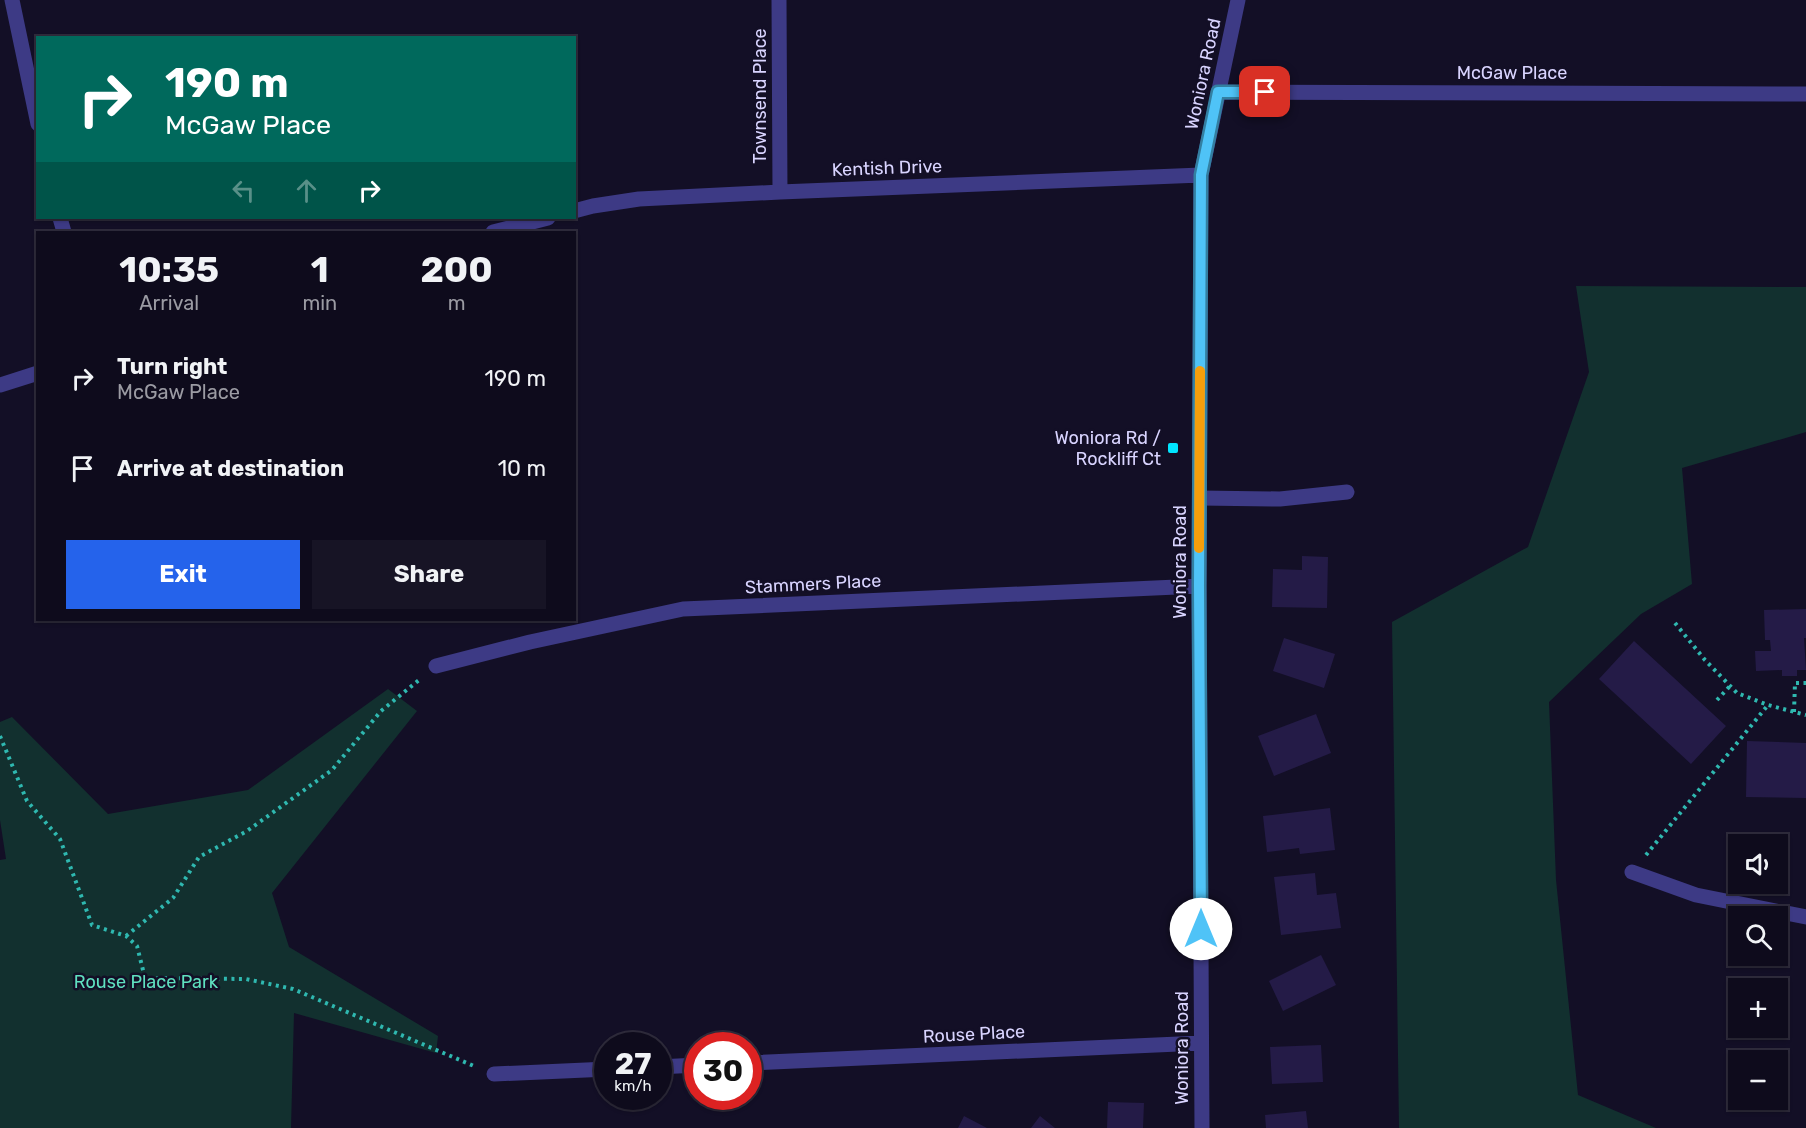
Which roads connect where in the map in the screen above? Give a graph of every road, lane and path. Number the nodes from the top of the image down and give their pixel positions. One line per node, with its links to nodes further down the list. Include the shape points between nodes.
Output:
1 (12, 0): 6 (street)
2 (779, 0): 8 (street, Townsend Place)
3 (1238, 0): 4 (street, Woniora Road)
4 (1218, 92): 5 (street, McGaw Place); 7 (street, Woniora Road)
5 (1806, 94)
6 (36, 114)
7 (1201, 175): 8 (street, Kentish Drive); 15 (street, Woniora Road)
8 (780, 192): 9 (street, Kentish Drive, via 639,199)
9 (576, 210)
10 (544, 219): 11 (street)
11 (497, 231)
12 (36, 374): 13 (street)
13 (0, 385)
14 (1347, 492): 15 (street, via 1280,499)
15 (1200, 498): 16 (street, Woniora Road)
16 (1199, 586): 18 (street, Stammers Place, via 683,609); 29 (street, Woniora Road)
17 (1675, 623): 20 (path)
18 (436, 666): 28 (path, via 381,711 332,770 247,831 199,856 173,898)
19 (1806, 683): 23 (path, via 1794,683)
20 (1730, 686): 21 (path); 22 (path, via 1737,693)
21 (1717, 700)
22 (1768, 705): 23 (path); 26 (path)
23 (1794, 712): 24 (path)
24 (1806, 715)
25 (0, 736): 28 (path, via 27,801 60,839 92,925)
26 (1632, 872): 27 (street, via 1696,895)
27 (1806, 917)
28 (126, 936): 32 (path, via 136,946 145,978 246,979 293,989)
29 (1201, 1043): 30 (street, Rouse Place); 33 (street, Woniora Road)
30 (762, 1062)
31 (594, 1070): 32 (street)
32 (495, 1074)
33 (1202, 1128)

